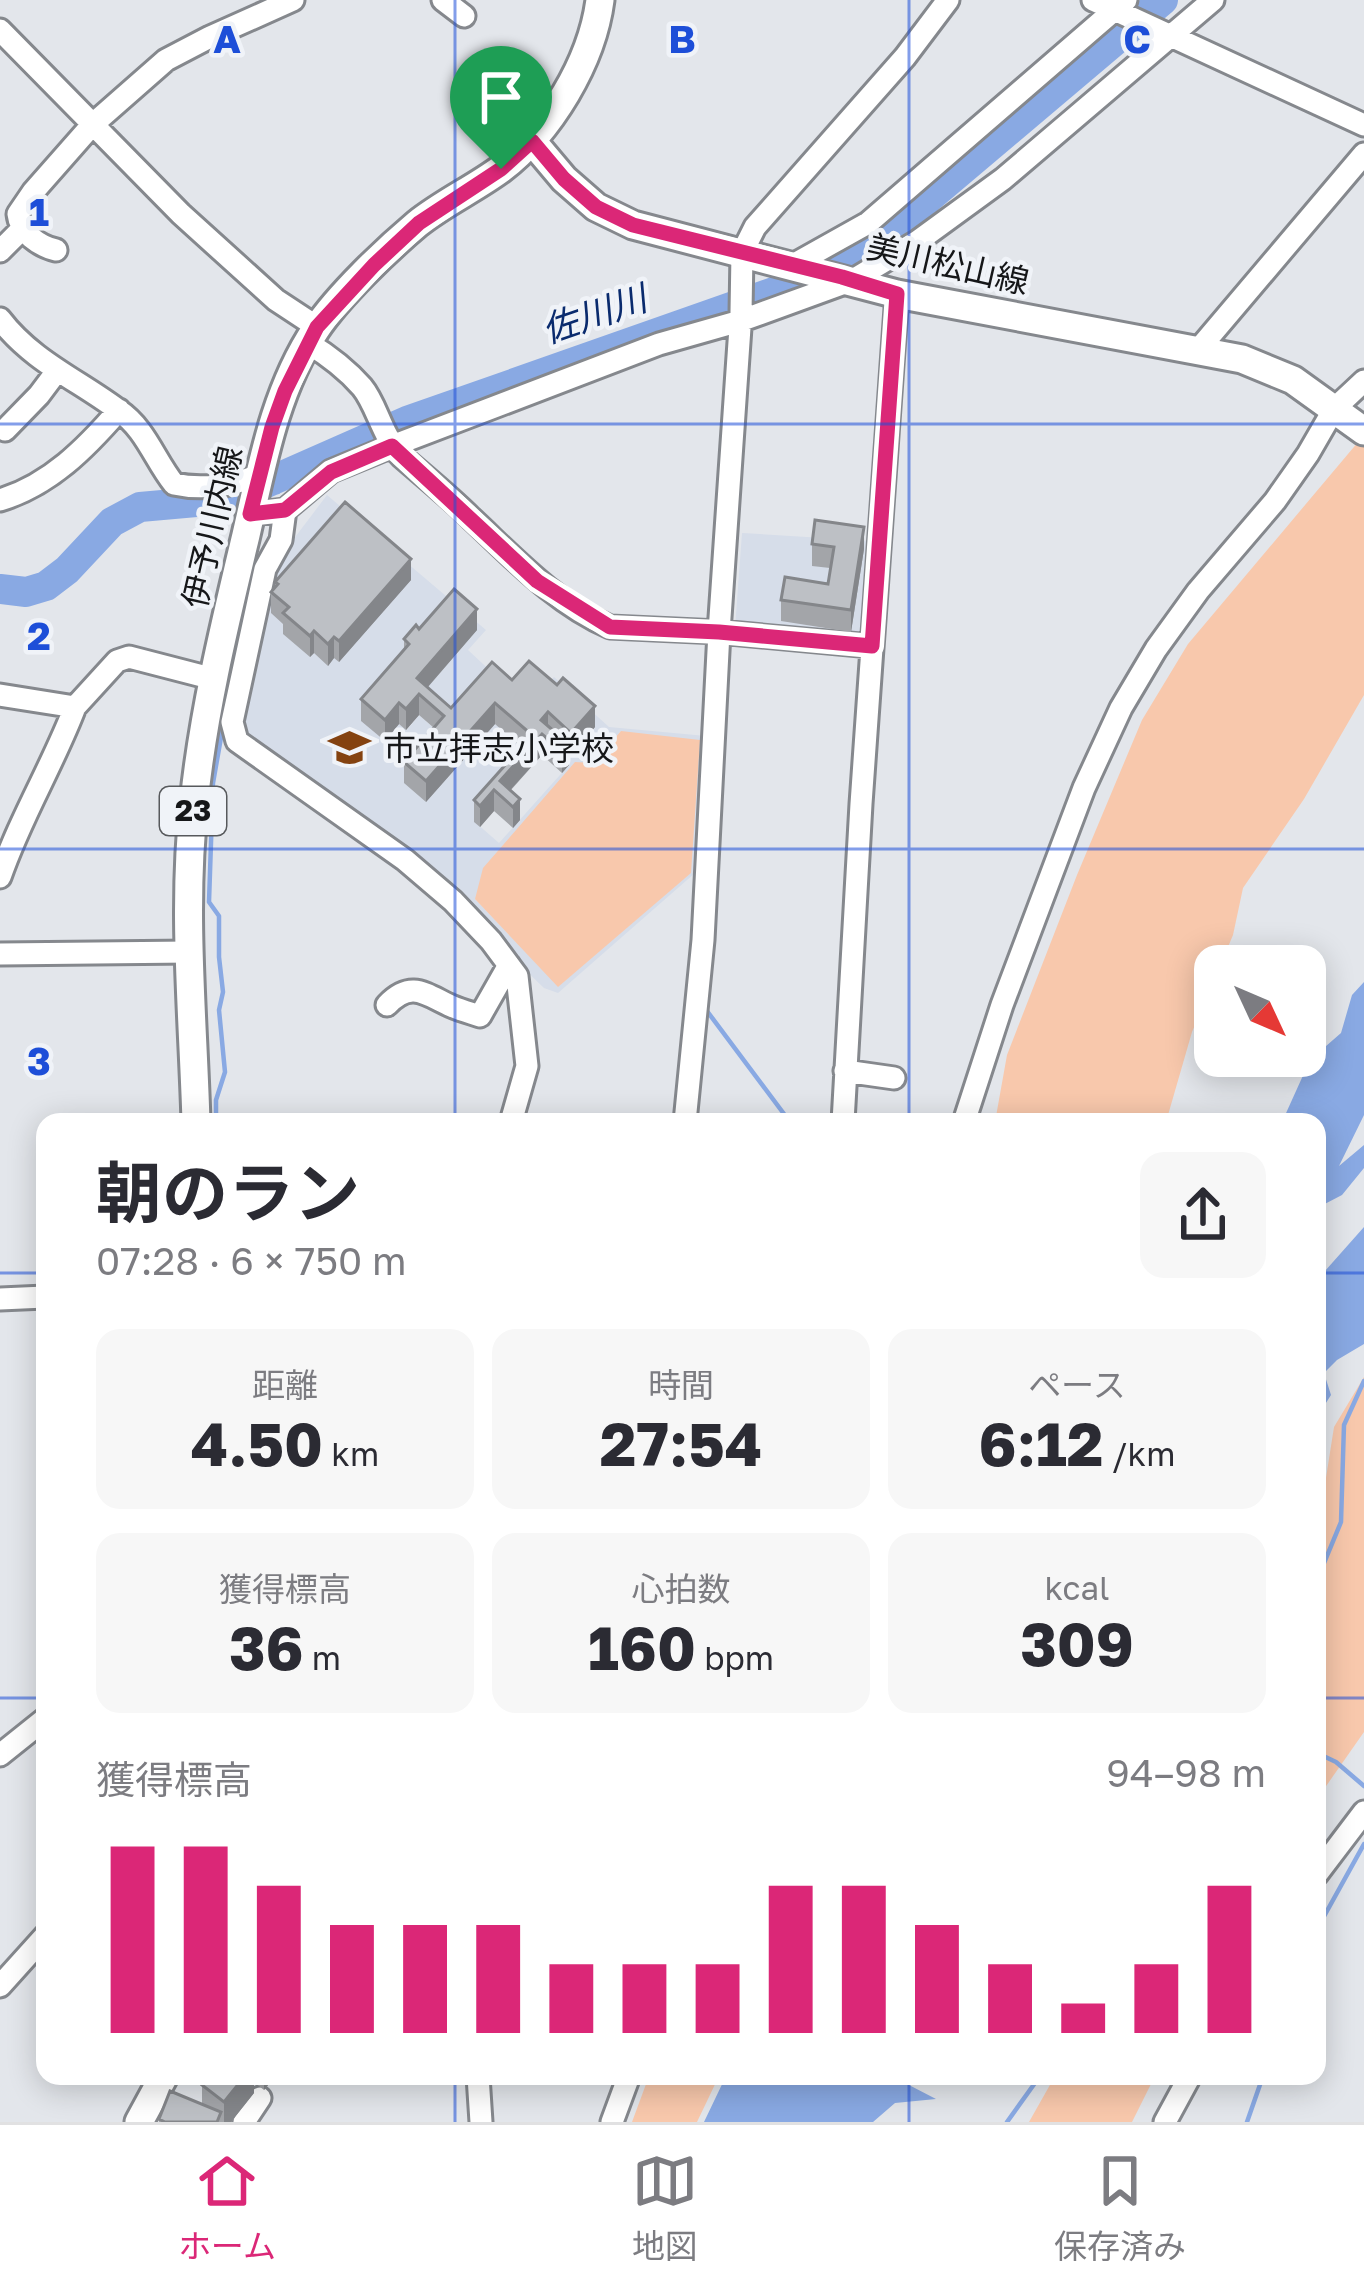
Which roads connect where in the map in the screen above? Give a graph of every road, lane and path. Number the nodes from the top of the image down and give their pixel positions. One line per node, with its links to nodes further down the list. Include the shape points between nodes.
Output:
1 (293, 0): 10 (street, via 178,52)
2 (442, 0): 7 (street)
3 (600, 0): 12 (main road, 伊予川内線 / 23, via 574,82)
4 (948, 0): 17 (street, via 755,227)
5 (1214, 0): 9 (street)
6 (1114, 6): 9 (street); 18 (street, via 868,223)
7 (464, 16)
8 (1, 34): 10 (street)
9 (1165, 34): 11 (street); 19 (street, via 1003,179 918,241)
10 (92, 125): 14 (street, via 18,214); 23 (street)
11 (1364, 125)
12 (532, 141): 17 (main road, 美川松山線, via 596,207 633,225); 23 (main road, 伊予川内線 / 23, via 419,223)
13 (1364, 154): 24 (street)
14 (22, 228): 15 (street); 16 (street)
15 (56, 250)
16 (0, 251)
17 (742, 253): 18 (main road, 美川松山線); 21 (street)
18 (796, 266): 19 (main road, 美川松山線)
19 (848, 279): 20 (main road, 美川松山線); 21 (street)
20 (897, 294): 24 (main road, 美川松山線); 35 (street)
21 (740, 317): 30 (street); 34 (street)
22 (0, 319): 25 (street)
23 (313, 335): 30 (street, via 364,389); 31 (main road, 伊予川内線 / 23, via 278,409)
24 (1198, 350): 28 (main road, 美川松山線, via 1293,380)
25 (57, 371): 27 (street); 29 (street)
26 (1364, 381): 28 (street)
27 (119, 410): 31 (street, via 174,484 230,484); 32 (street, via 60,469)
28 (1349, 420): 50 (street, via 1198,591 1121,708 1075,810)
29 (5, 430)
30 (387, 437): 33 (street); 34 (street, via 537,581 598,622)
31 (255, 494): 33 (street); 36 (main road, 伊予川内線 / 23)
32 (0, 500)
33 (285, 510): 42 (street, via 265,569 233,734 405,860)
34 (719, 632): 35 (street); 48 (street)
35 (872, 646): 44 (street)
36 (214, 679): 38 (street, via 129,657); 40 (main road, 伊予川内線 / 23, via 194,802)
37 (0, 695): 38 (street)
38 (75, 707): 39 (street)
39 (0, 877)
40 (190, 952): 41 (street); 46 (main road, 伊予川内線 / 23)
41 (0, 954)
42 (509, 965): 43 (street, via 480,1016 418,990); 47 (street, via 527,1066)
43 (387, 1005)
44 (845, 1071): 45 (street); 49 (street)
45 (894, 1078)
46 (196, 1113)
47 (514, 1113)
48 (686, 1113)
49 (843, 1113)
50 (967, 1113)
51 (36, 1297): 52 (street)
52 (0, 1299)
53 (36, 1726): 54 (street)
54 (0, 1755)
55 (1364, 1812): 56 (street)
56 (1326, 1862)
57 (36, 1946): 58 (street)
58 (0, 1986)
59 (159, 2085): 64 (main road)
60 (479, 2085): 66 (street)
61 (626, 2085): 67 (street)
62 (1185, 2085): 68 (street)
63 (260, 2098): 65 (street)
64 (139, 2122)
65 (244, 2122)
66 (481, 2122)
67 (612, 2122)
68 (1165, 2122)

